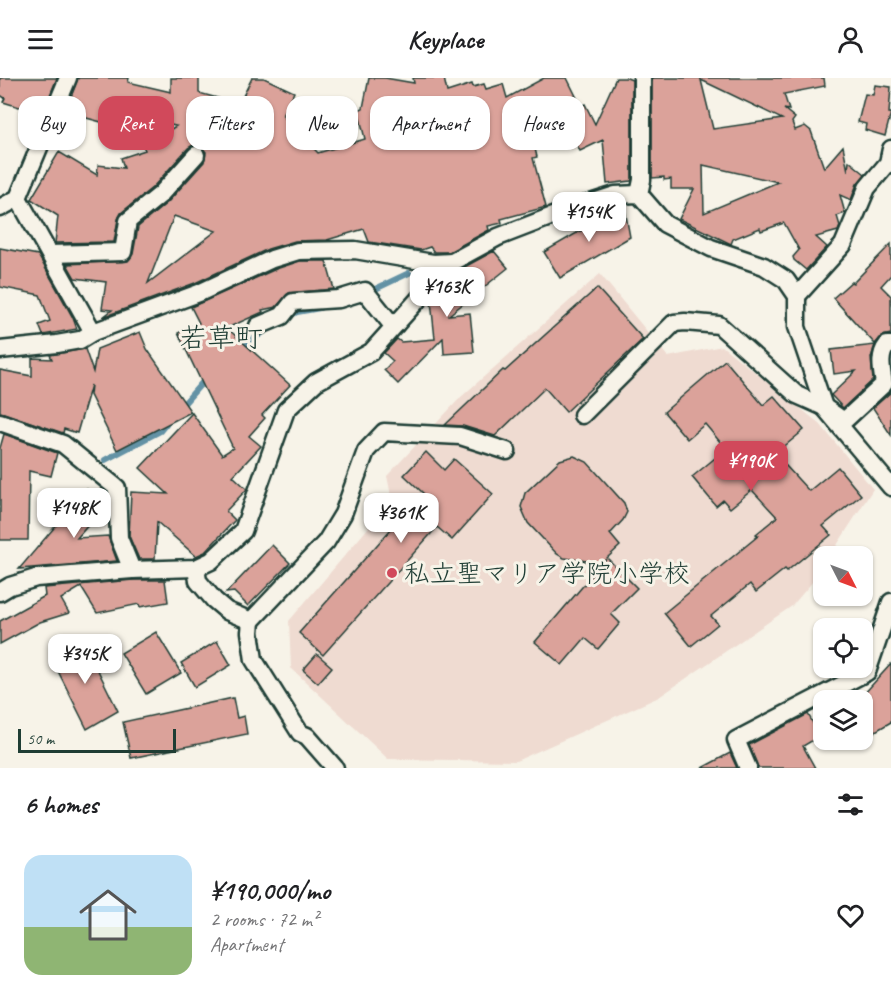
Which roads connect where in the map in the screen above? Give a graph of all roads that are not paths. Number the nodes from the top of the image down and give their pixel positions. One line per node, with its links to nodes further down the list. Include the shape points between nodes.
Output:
1 (68, 78): 6 (street)
2 (642, 78): 5 (street)
3 (196, 155): 8 (street, via 160,195 128,220 123,252)
4 (890, 159): 10 (street, via 867,188 843,245)
5 (639, 194): 9 (street, via 615,195 563,212 498,237); 10 (street, via 665,224 711,248 764,266 786,280)
6 (18, 198): 7 (street); 8 (street)
7 (0, 208)
8 (50, 254): 13 (street)
9 (452, 262): 11 (street); 13 (street, via 433,263 355,250 298,251)
10 (797, 296): 16 (street, via 797,327)
11 (396, 324): 12 (street, via 389,321 365,291 339,299 293,302 282,316); 21 (street, via 371,352 316,382 286,410 243,531 211,561)
12 (258, 326)
13 (93, 332): 15 (street, via 80,340)
14 (891, 345): 16 (street, via 883,350 884,384 844,421)
15 (0, 350)
16 (824, 407): 17 (street, via 797,395 720,325 685,322 674,323); 20 (street)
17 (582, 415)
18 (0, 422): 22 (street, via 63,444 117,488 119,538)
19 (507, 451): 25 (street, via 460,436 384,432 366,451 343,514 326,542)
20 (891, 487)
21 (196, 568): 22 (street); 25 (street, via 198,581 214,600 227,611)
22 (132, 570): 23 (street, via 36,578)
23 (3, 586)
24 (891, 602): 27 (street, via 867,672 735,740)
25 (251, 621): 26 (street, via 254,660 300,733)
26 (334, 768)
27 (748, 768)

